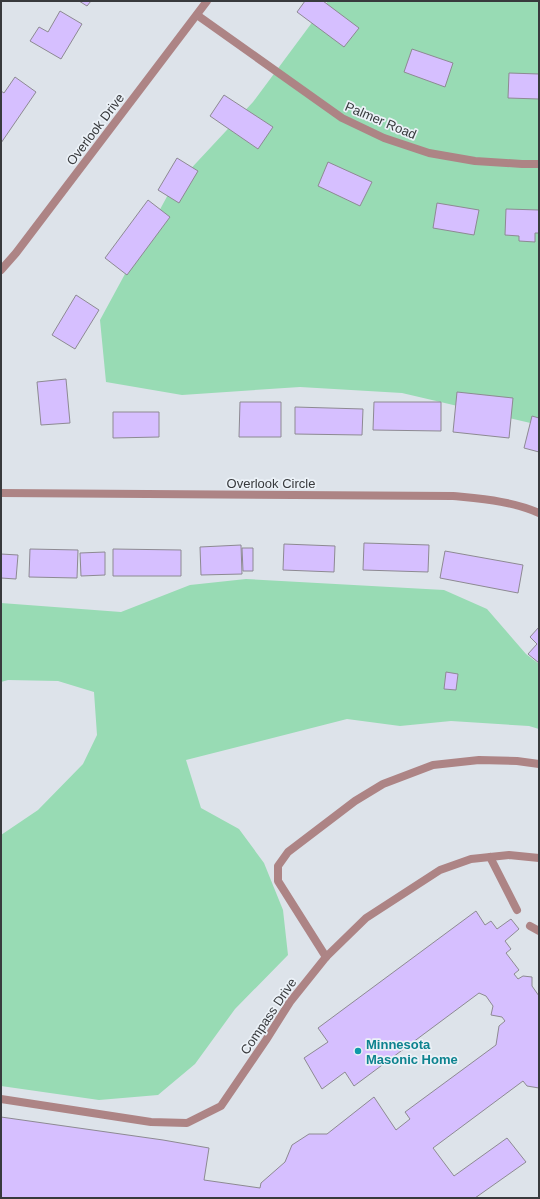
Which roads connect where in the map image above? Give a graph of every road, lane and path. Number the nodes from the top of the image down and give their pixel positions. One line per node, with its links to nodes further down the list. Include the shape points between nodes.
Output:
1 (207, 1): 2 (street, Overlook Drive)
2 (197, 14): 3 (street, Palmer Road, via 342,118 384,138 429,153 475,161); 4 (street, Overlook Drive)
3 (539, 164)
4 (1, 270)
5 (1, 494): 6 (street, Overlook Circle, via 453,496 490,499 529,508)
6 (539, 513)
7 (539, 764): 13 (street, via 479,760 433,765 383,784 355,800 288,852 278,866 278,881)
8 (490, 857): 9 (street, Compass Drive); 10 (street); 13 (street, Compass Drive, via 471,859 440,870 366,918)
9 (539, 858)
10 (517, 910)
11 (530, 926): 12 (street)
12 (539, 931)
13 (326, 957): 14 (street, Compass Drive, via 290,1002 221,1106 187,1123 152,1122)
14 (1, 1099)

